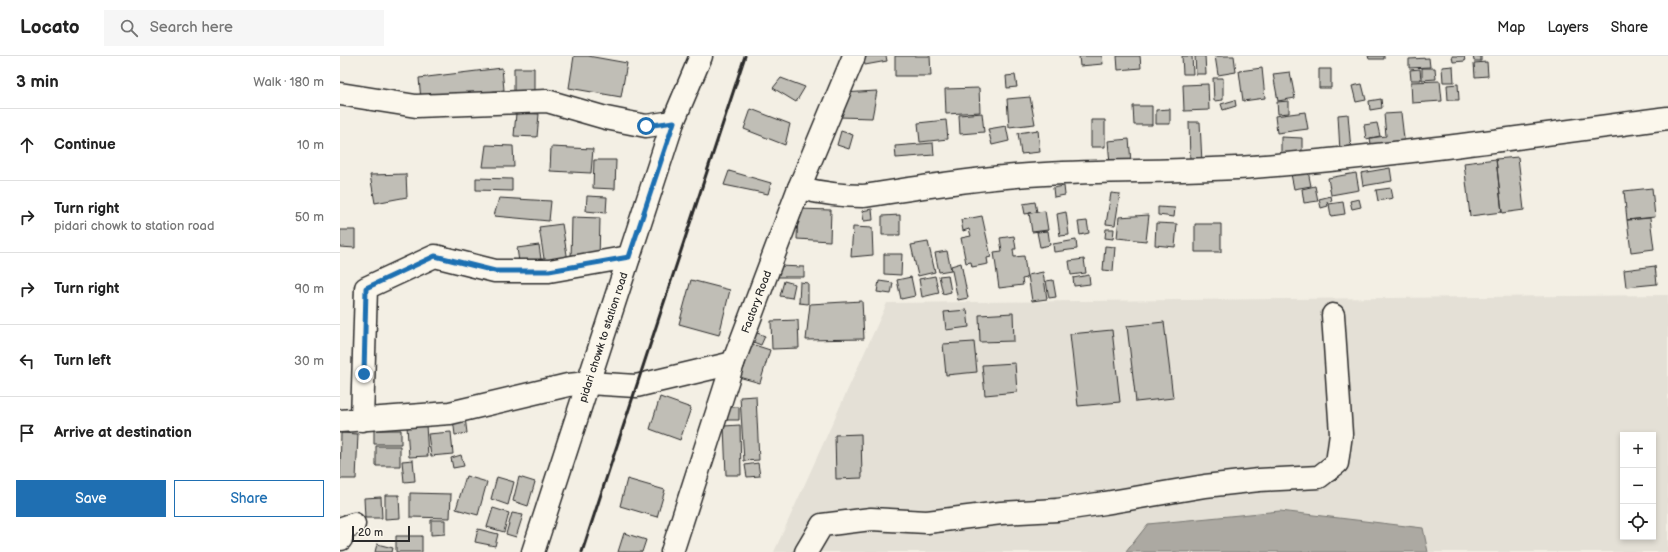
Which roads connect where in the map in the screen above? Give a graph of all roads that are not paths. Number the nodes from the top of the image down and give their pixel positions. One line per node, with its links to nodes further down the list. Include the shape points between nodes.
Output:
1 (701, 56): 5 (street, pidari chowk to station road)
2 (854, 56): 6 (street, Factory Road)
3 (340, 94): 5 (street, via 416,106 547,101 606,118 646,126)
4 (1668, 118): 6 (street, via 1500,140 1250,167 1044,174 863,196 827,195)
5 (674, 122): 7 (street, pidari chowk to station road)
6 (798, 188): 9 (street, Factory Road)
7 (629, 257): 10 (street, pidari chowk to station road); 11 (street, via 549,271 495,271 435,256 366,288)
8 (1333, 315): 15 (street, via 1341,434 1337,463 1319,477 1205,486 1057,510 927,522 871,519 822,525)
9 (734, 363): 10 (street, via 636,386); 14 (street, Factory Road)
10 (588, 383): 11 (street, via 568,385 450,413); 13 (street, pidari chowk to station road)
11 (362, 420): 12 (street)
12 (340, 422)
13 (533, 552)
14 (672, 552)
15 (806, 552)

